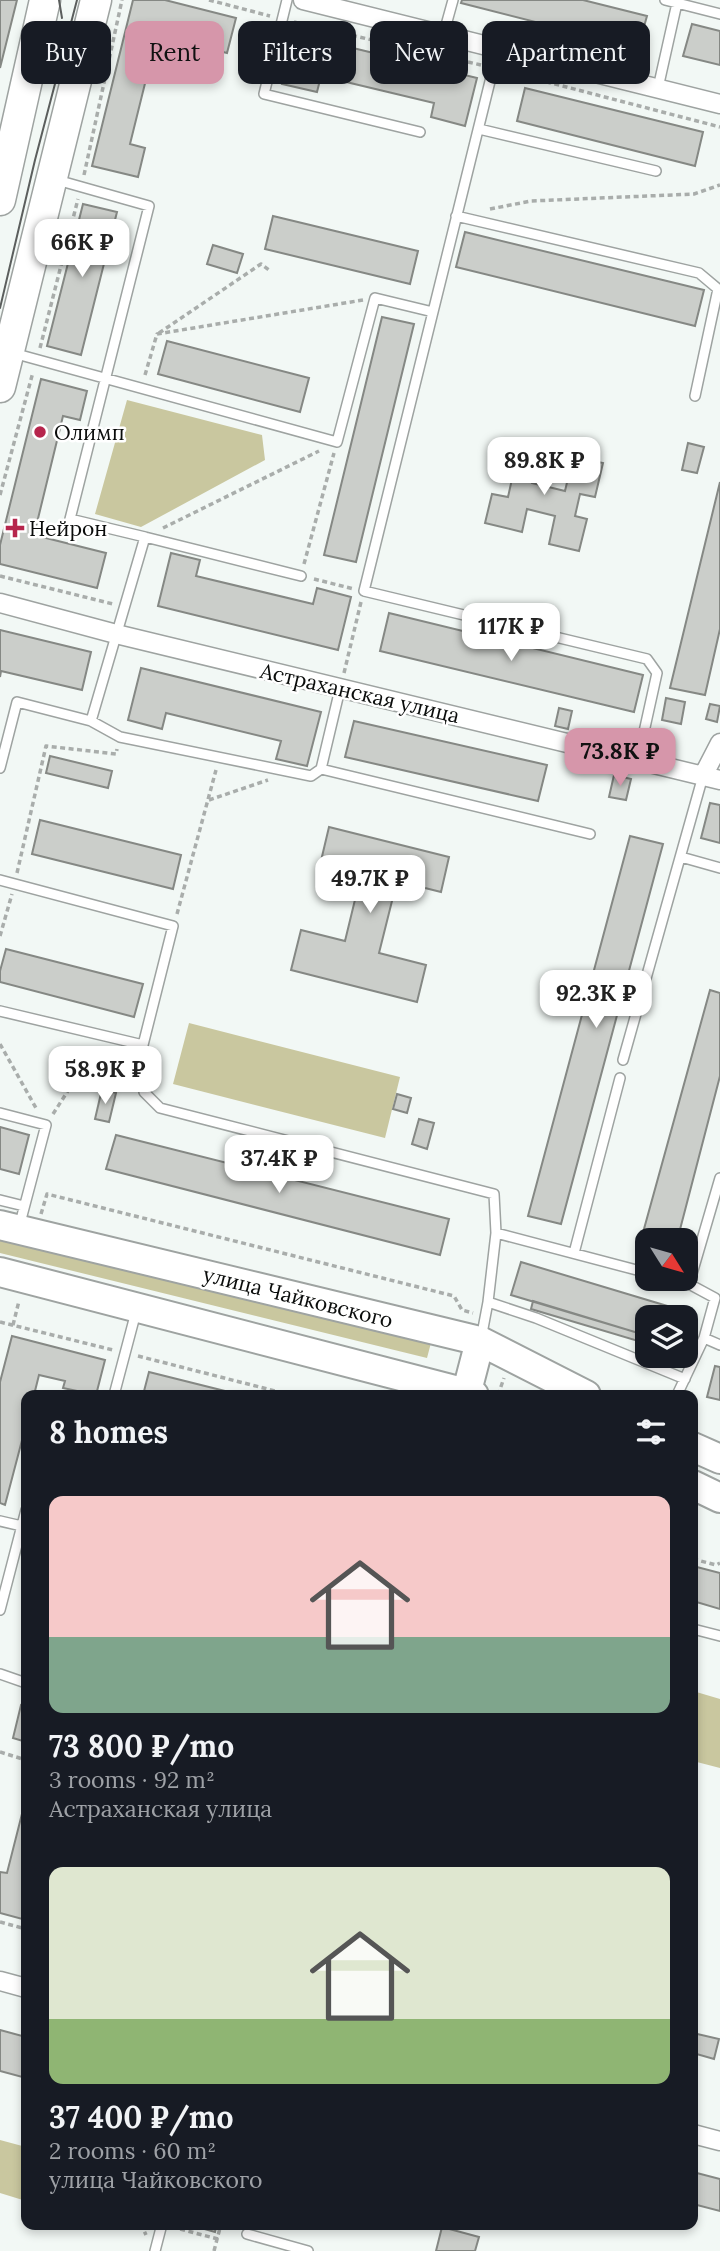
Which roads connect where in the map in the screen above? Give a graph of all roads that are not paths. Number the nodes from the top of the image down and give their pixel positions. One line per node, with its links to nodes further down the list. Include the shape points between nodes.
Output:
1 (45, 0): 19 (highway)
2 (96, 0): 18 (highway)
3 (287, 0): 16 (lane, via 264,94)
4 (303, 0): 9 (street)
5 (453, 0): 10 (lane)
6 (665, 0): 7 (lane)
7 (677, 3): 8 (lane); 13 (lane)
8 (720, 13)
9 (385, 21)
10 (447, 21)
11 (489, 84): 15 (lane)
12 (642, 84): 13 (street)
13 (658, 88): 14 (street)
14 (720, 104)
15 (479, 129): 17 (lane); 20 (lane)
16 (420, 132)
17 (656, 171)
18 (50, 178): 22 (highway); 23 (lane, via 149,206)
19 (0, 200)
20 (456, 216): 21 (lane); 25 (lane, via 699,273 718,289)
21 (433, 312): 23 (lane, via 374,298 337,442); 33 (lane, via 364,591 646,659 657,673)
22 (8, 352): 23 (lane); 24 (highway)
23 (107, 378): 26 (lane, via 70,519)
24 (0, 387)
25 (695, 396)
26 (145, 537): 27 (lane); 29 (lane)
27 (301, 576)
28 (0, 603): 29 (street, Астраханская улица)
29 (116, 634): 30 (street, Астраханская улица); 31 (lane)
30 (340, 689): 33 (street, Астраханская улица); 35 (lane)
31 (91, 721): 34 (lane, via 17,702); 35 (lane, via 120,737 219,758 311,776)
32 (720, 743): 36 (street)
33 (638, 759): 36 (street, Астраханская улица)
34 (0, 768)
35 (321, 769): 37 (lane)
36 (711, 778): 38 (lane)
37 (590, 834)
38 (681, 857): 39 (lane); 43 (lane)
39 (720, 868)
40 (0, 880): 42 (lane, via 173,926)
41 (0, 1011): 42 (lane)
42 (143, 1045): 49 (lane, via 144,1092 160,1108 494,1194)
43 (624, 1060)
44 (620, 1078): 50 (lane)
45 (0, 1113): 48 (lane, via 46,1125)
46 (720, 1178): 51 (lane)
47 (0, 1200): 48 (lane)
48 (16, 1219): 57 (main road, улица Чайковского)
49 (496, 1233): 50 (lane); 55 (lane)
50 (574, 1253): 52 (lane)
51 (698, 1256)
52 (635, 1269)
53 (0, 1272): 56 (main road)
54 (698, 1288): 58 (lane, via 715,1298)
55 (488, 1302): 57 (lane); 60 (lane)
56 (137, 1307): 61 (lane); 62 (main road)
57 (483, 1328): 63 (main road); 64 (main road, улица Чайковского)
58 (704, 1338): 59 (lane); 60 (lane)
59 (720, 1345)
60 (685, 1379): 65 (lane)
61 (115, 1390)
62 (458, 1390)
63 (471, 1390)
64 (578, 1390)
65 (680, 1390)
66 (698, 1449): 67 (main road)
67 (720, 1459)
68 (698, 1487): 69 (main road)
69 (720, 1497)
70 (698, 1509): 71 (main road)
71 (720, 1509)
72 (0, 1521): 73 (lane)
73 (21, 1526)
74 (21, 1537): 75 (lane)
75 (0, 1610)
76 (698, 1630): 77 (lane)
77 (720, 1636)
78 (0, 1674): 79 (lane)
79 (21, 1681)
80 (0, 1980): 81 (street)
81 (21, 1986)
82 (698, 2135): 83 (street)
83 (720, 2141)
84 (160, 2230): 86 (lane)
85 (247, 2234): 87 (lane)
86 (155, 2251)
87 (308, 2251)

